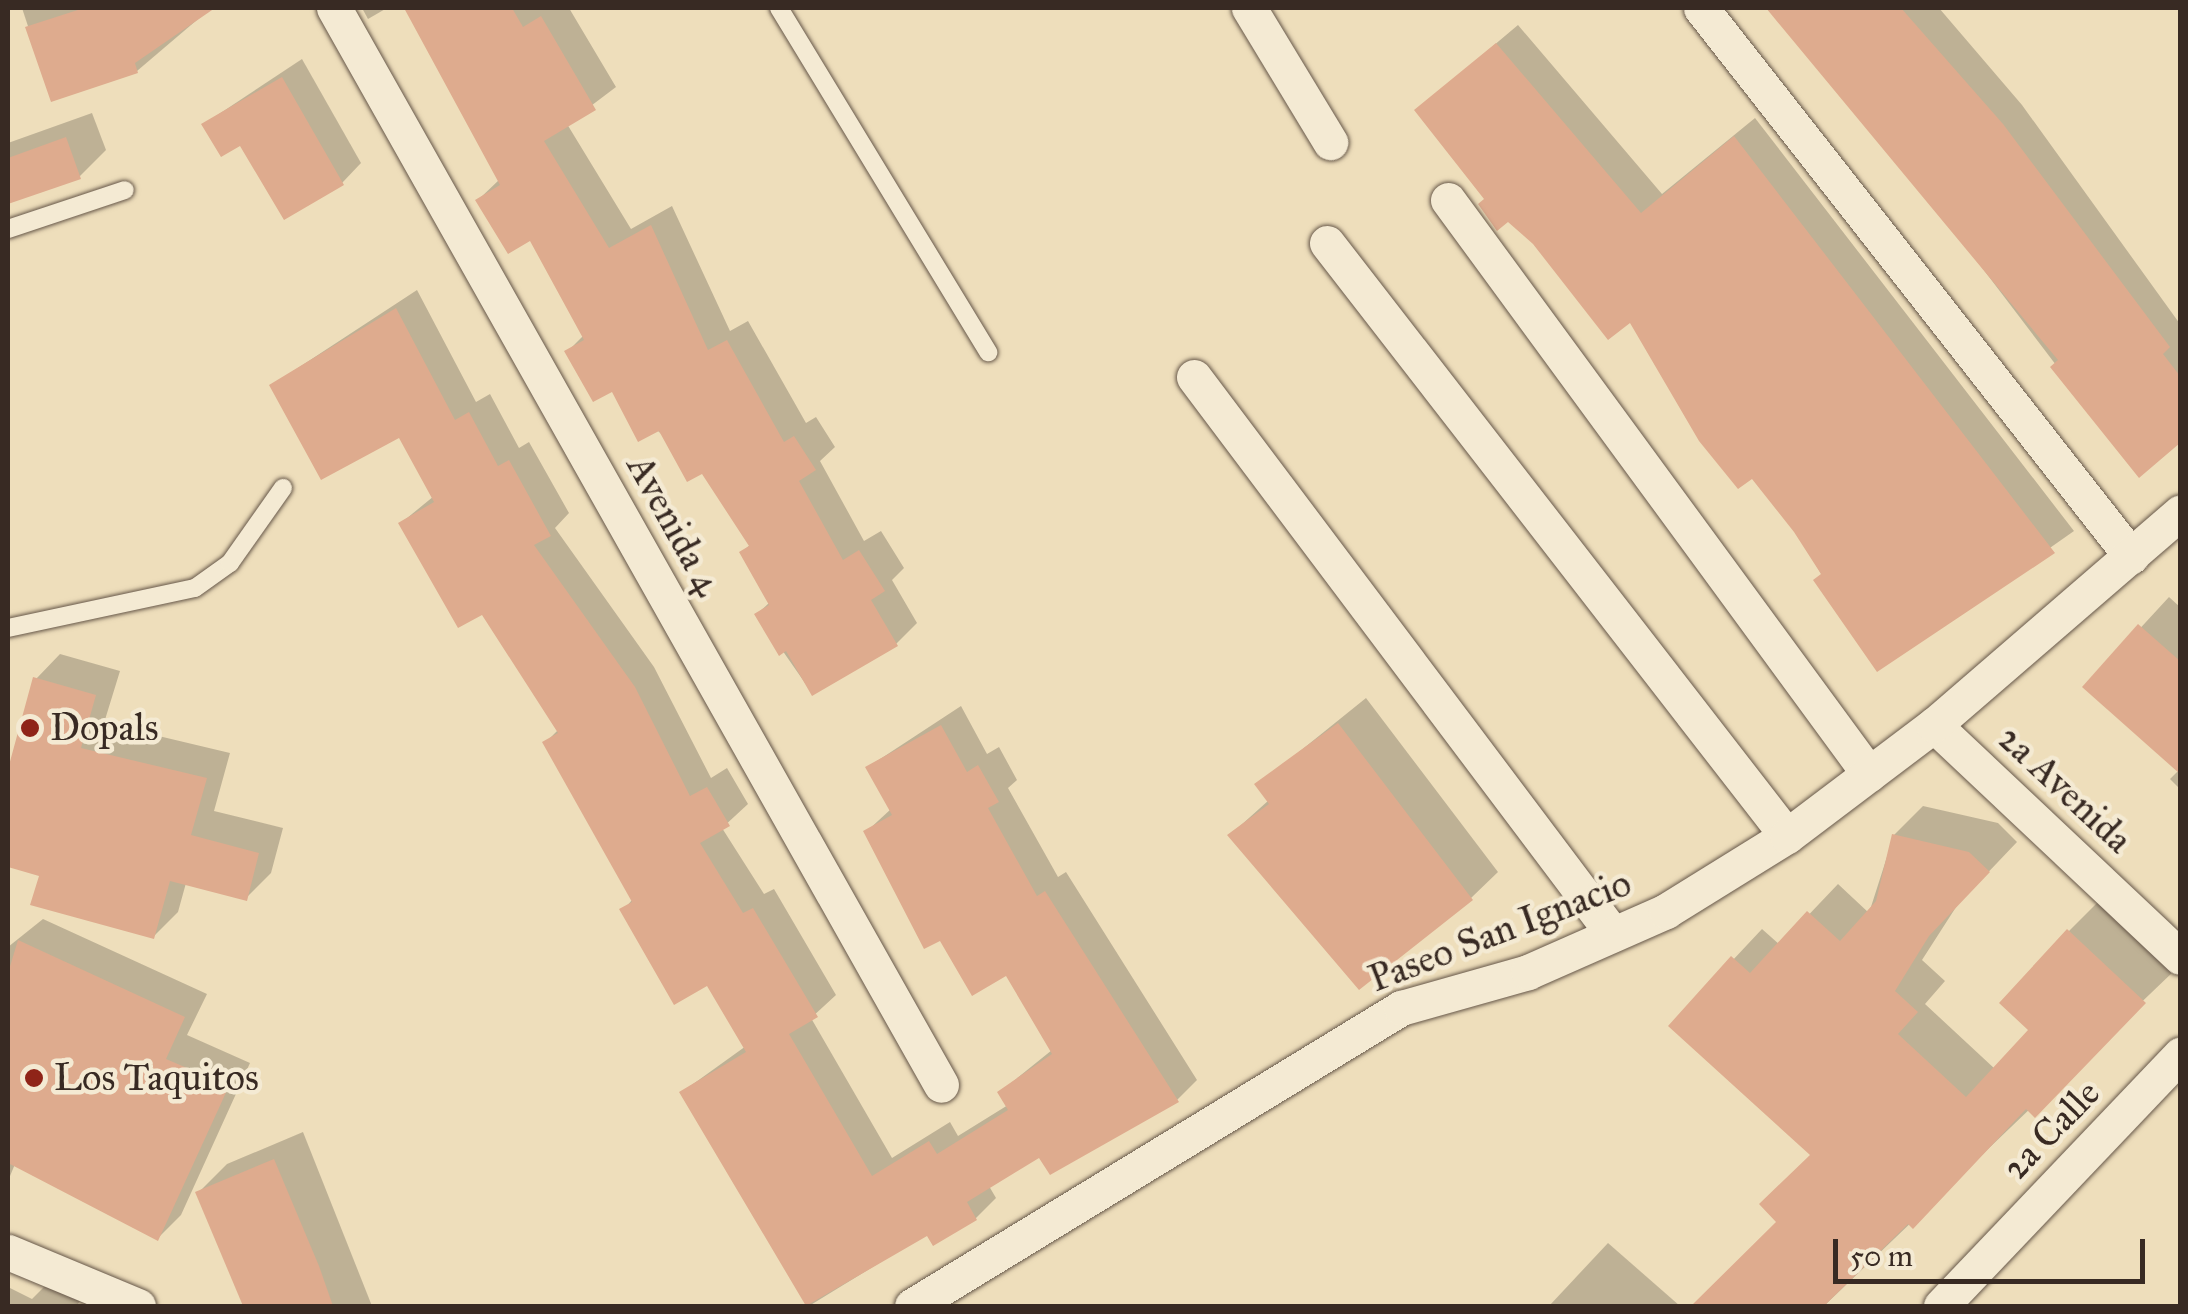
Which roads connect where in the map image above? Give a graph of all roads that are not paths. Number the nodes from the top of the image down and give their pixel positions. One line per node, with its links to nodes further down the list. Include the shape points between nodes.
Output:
1 (334, 8): 22 (street, Avenida 4)
2 (779, 8): 10 (lane)
3 (1249, 8): 5 (street)
4 (1702, 8): 14 (street)
5 (1330, 142)
6 (125, 190): 8 (lane)
7 (1448, 200): 17 (street)
8 (8, 229)
9 (1327, 243): 18 (street)
10 (988, 352)
11 (1194, 377): 19 (street)
12 (284, 488): 15 (lane, via 230,563 195,588)
13 (2180, 513): 14 (street, Paseo San Ignacio)
14 (2131, 556): 16 (street, Paseo San Ignacio)
15 (8, 628)
16 (1934, 725): 17 (street, Paseo San Ignacio); 20 (street, 2a Avenida)
17 (1869, 774): 18 (street, Paseo San Ignacio)
18 (1787, 836): 19 (street, Paseo San Ignacio)
19 (1613, 934): 25 (street, Paseo San Ignacio, via 1528,972 1401,1008)
20 (2180, 957)
21 (2180, 1055): 26 (street, 2a Calle)
22 (940, 1085)
23 (8, 1252): 24 (street)
24 (138, 1306)
25 (912, 1306)
26 (1941, 1306)

